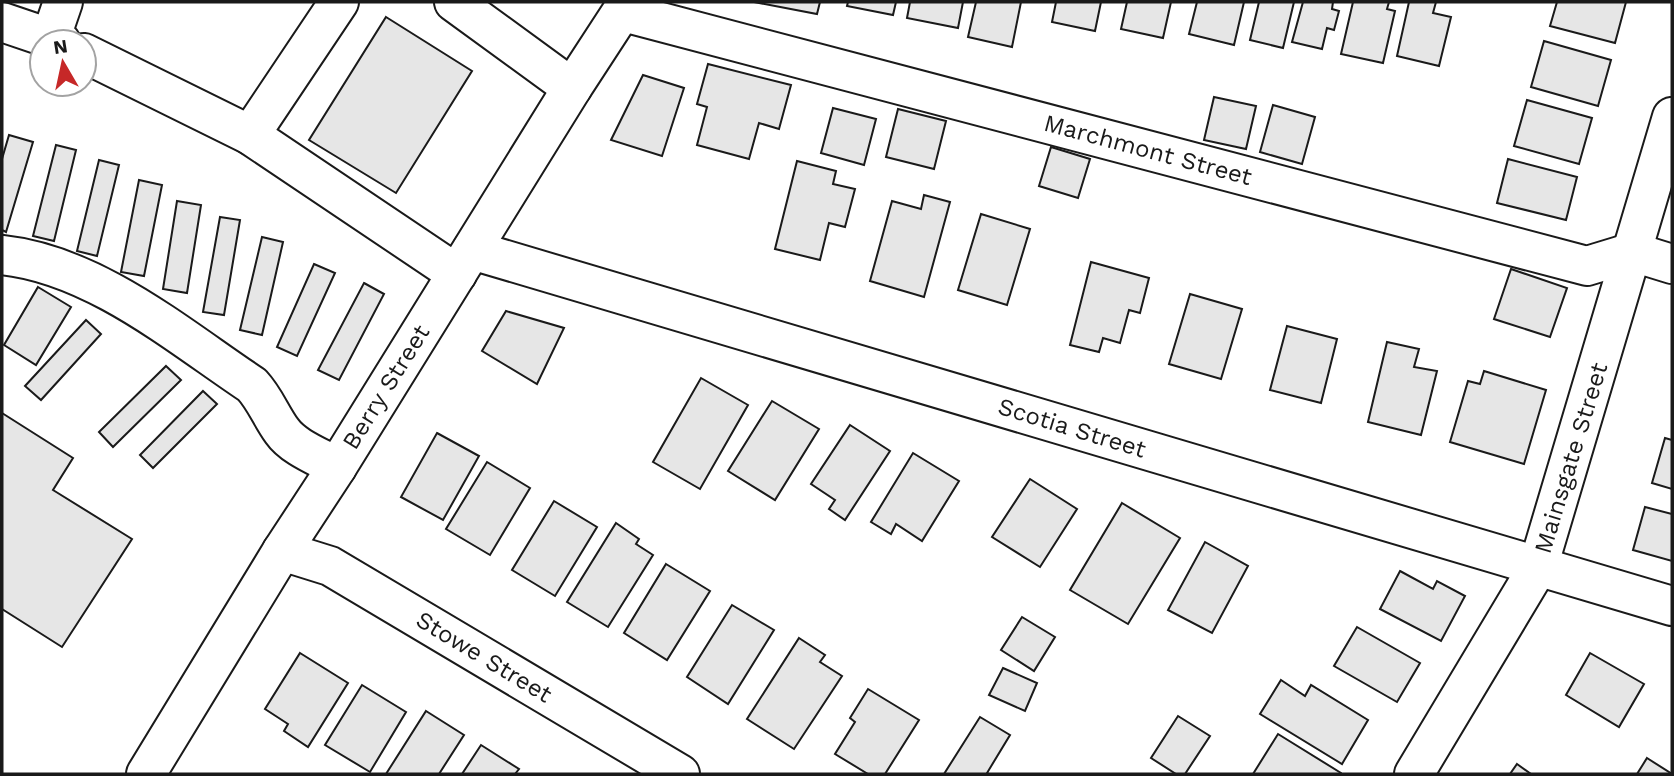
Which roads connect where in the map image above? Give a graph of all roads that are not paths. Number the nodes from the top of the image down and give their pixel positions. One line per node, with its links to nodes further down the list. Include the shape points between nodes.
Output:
1 (339, 2): 9 (street)
2 (454, 2): 7 (street)
3 (626, 7): 7 (street, Berry Street); 10 (street, Marchmont Street, via 1587,266)
4 (2, 22): 5 (street, Scotia Street)
5 (34, 28)
6 (98, 52): 9 (street, Scotia Street)
7 (572, 88): 12 (street, Berry Street)
8 (1672, 117): 10 (street, Mainsgate Street)
9 (250, 135): 12 (street, Scotia Street)
10 (1633, 252): 13 (street); 16 (street, Mainsgate Street)
11 (2, 255): 14 (street, via 61,268 119,296 252,385 291,440)
12 (465, 262): 14 (street, Berry Street); 16 (street, Scotia Street)
13 (1672, 264)
14 (337, 467): 15 (street, Berry Street)
15 (282, 551): 18 (street, Berry Street); 19 (street, Stowe Street, via 330,565)
16 (1538, 567): 17 (street, Scotia Street); 20 (street, Mainsgate Street)
17 (1672, 606)
18 (146, 774)
19 (680, 774)
20 (1413, 774)

